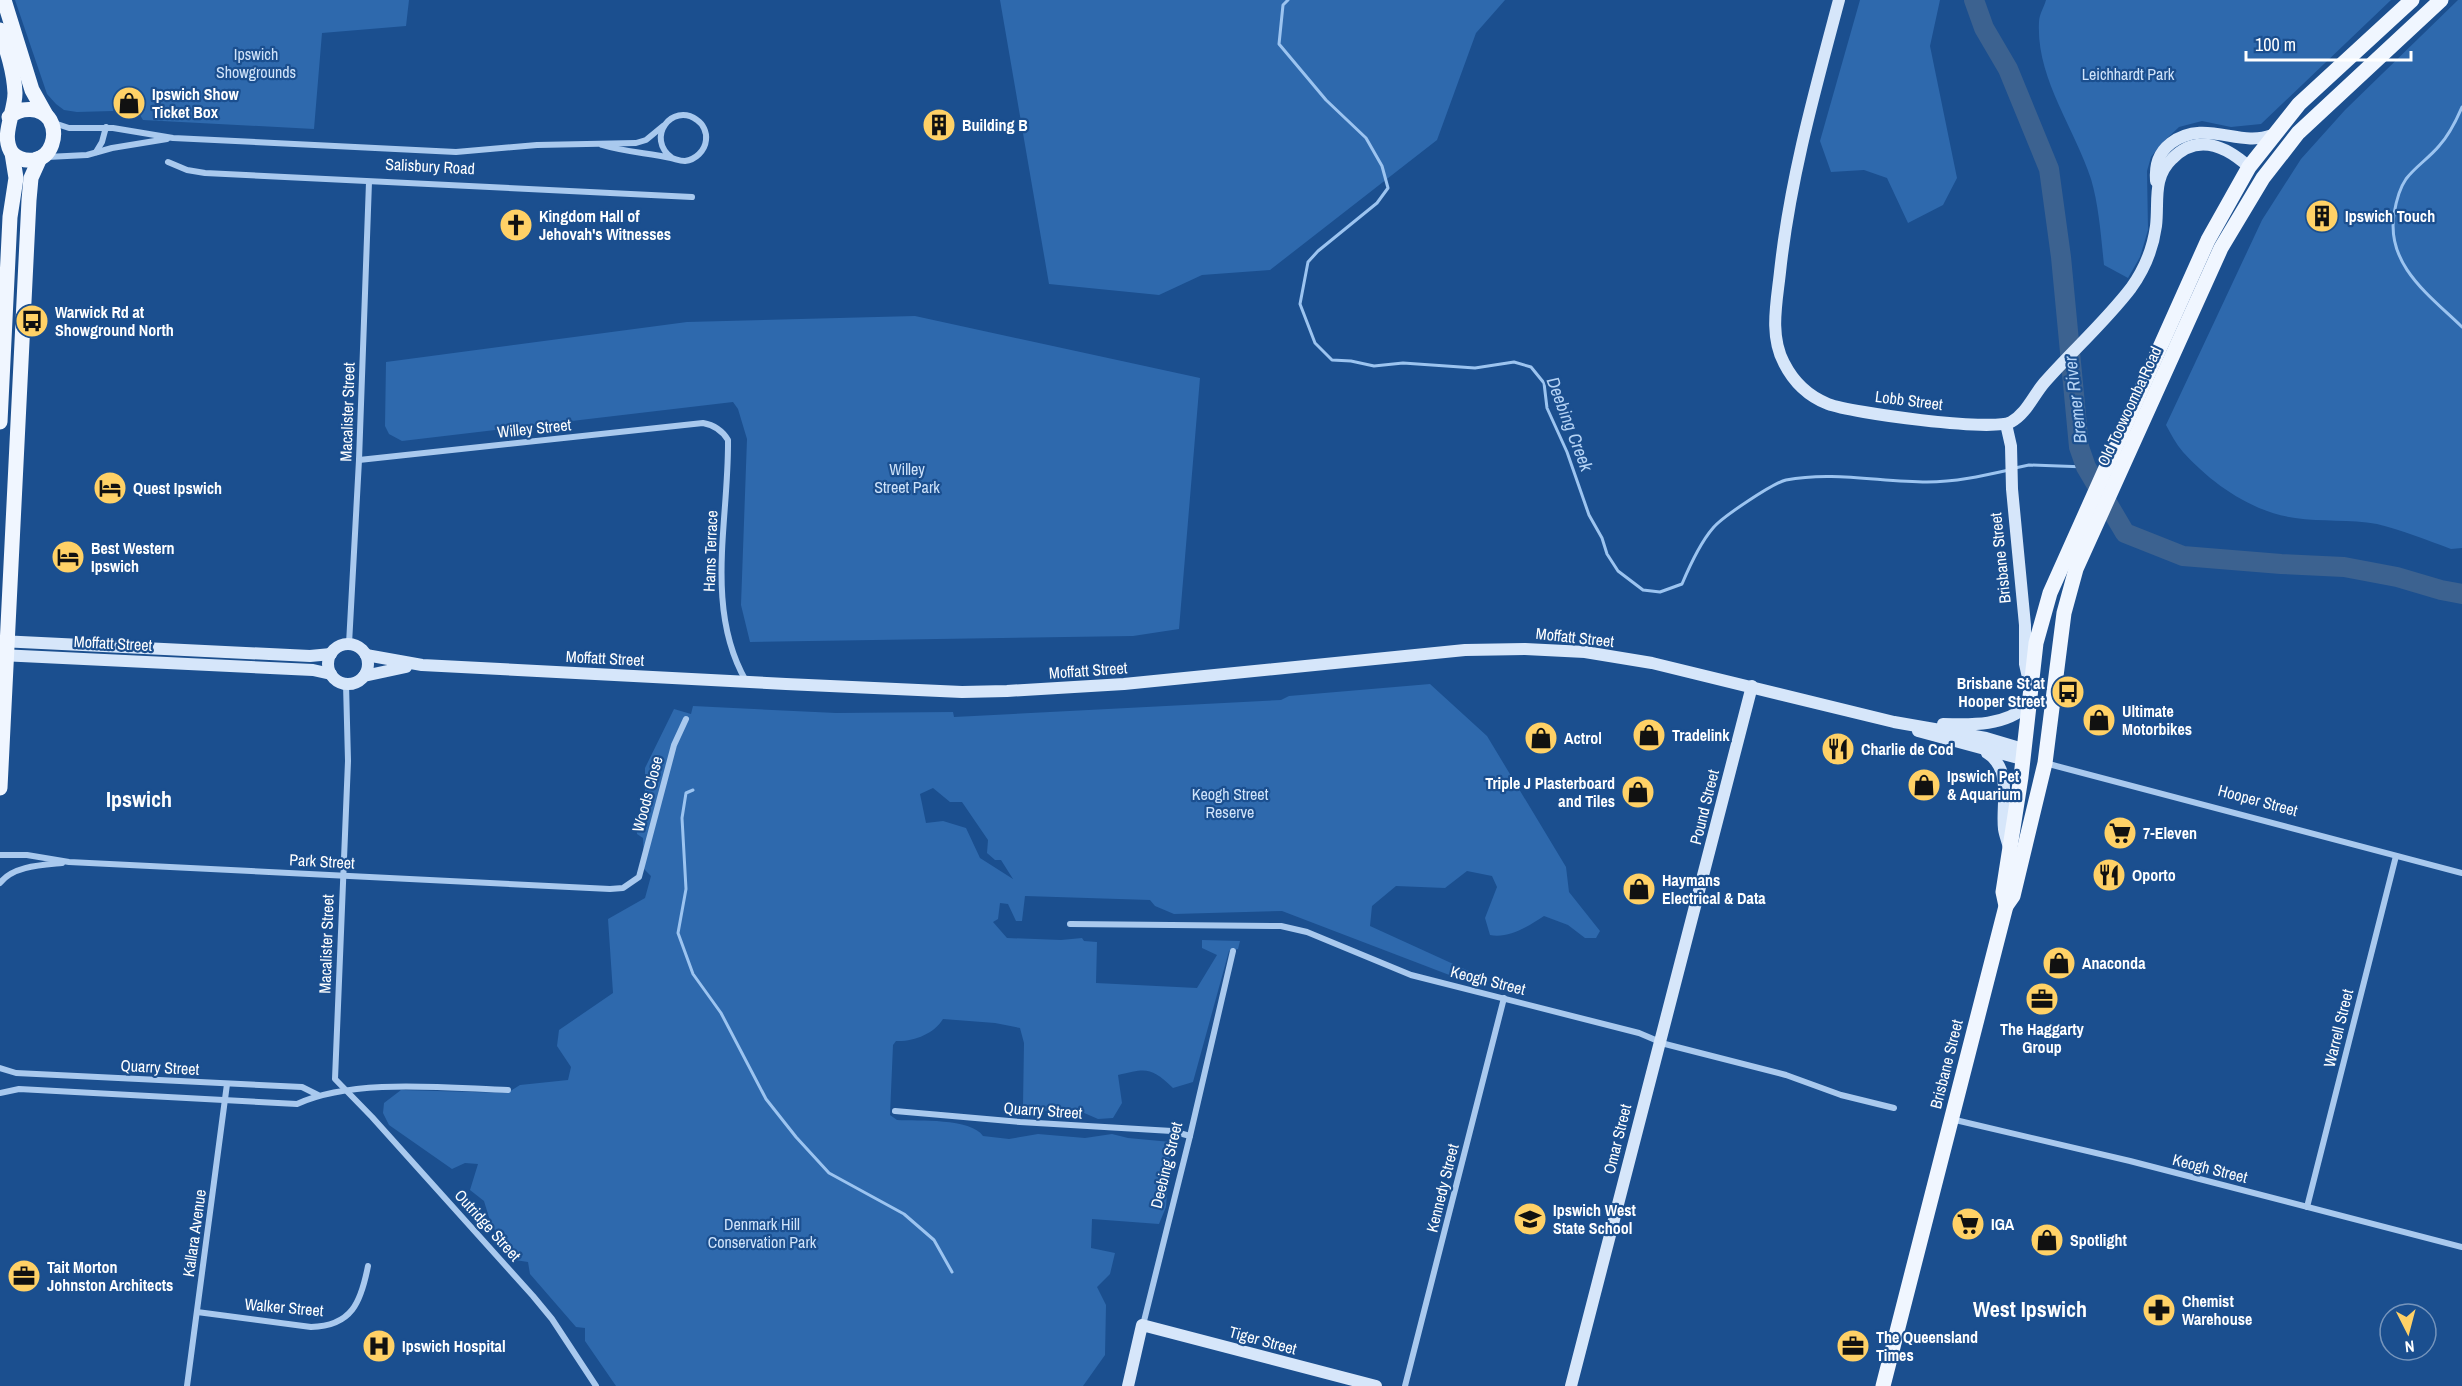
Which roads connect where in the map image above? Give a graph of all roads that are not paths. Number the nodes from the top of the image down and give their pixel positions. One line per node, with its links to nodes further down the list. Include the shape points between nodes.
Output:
1 (4, 0): 7 (main road, via 32,90)
2 (1839, 0): 25 (main road, Lobb Street, via 1796,163 1784,233 1775,332 1779,354 1797,382 1828,404 1985,426)
3 (2412, 0): 10 (main road, Old Toowoomba Road, via 2299,104)
4 (2442, 0): 19 (main road, Old Toowoomba Road, via 2298,133)
5 (0, 30): 6 (main road, via 14,81 15,98)
6 (6, 119): 7 (main road, via 17,111 30,110); 13 (main road)
7 (49, 119): 9 (street, Salisbury Road, via 69,128); 15 (main road, via 53,141)
8 (663, 126): 12 (street, Salisbury Road, via 642,142); 16 (street, via 661,142); 16 (street, via 675,116 686,115 700,122 706,133 705,147 695,158)
9 (106, 127): 11 (street, Salisbury Road); 14 (street)
10 (2272, 135): 18 (main road, Old Toowoomba Road); 21 (main road, via 2255,138 2203,132 2179,138 2158,157)
11 (173, 138): 12 (street, Salisbury Road, via 456,152); 14 (street, Salisbury Road)
12 (598, 144): 16 (street)
13 (7, 150): 15 (main road, via 24,159); 24 (main road, via 16,178 10,217)
14 (95, 152): 15 (street, Salisbury Road)
15 (41, 158): 30 (main road, via 31,178 29,200)
16 (672, 158)
17 (168, 162): 20 (street, Salisbury Road, via 205,173)
18 (2249, 167): 19 (main road); 21 (main road, via 2219,146 2191,147 2166,165); 23 (main road, Old Toowoomba Road, via 2208,240)
19 (2263, 178): 23 (main road, Old Toowoomba Road, via 2221,248)
20 (369, 182): 22 (street, Salisbury Road); 27 (street, Macalister Street)
21 (2156, 194): 25 (main road, via 2155,233 2144,267 2132,286 2043,383 2022,413)
22 (692, 197)
23 (2151, 386): 28 (main road, Old Toowoomba Road)
24 (0, 413)
25 (2006, 424): 39 (main road, Brisbane Street)
26 (712, 425): 27 (street, Willey Street); 36 (street, Hams Terrace, via 728,440 723,609 732,654)
27 (359, 460): 29 (street, Macalister Street)
28 (2069, 566): 39 (main road, Old Toowoomba Road, via 2039,629); 45 (main road, Old Toowoomba Road)
29 (349, 644): 31 (main road, via 338,646); 32 (main road)
30 (3, 648): 31 (main road, Moffatt Street); 34 (main road, Moffatt Street); 46 (main road)
31 (331, 654): 34 (main road)
32 (366, 655): 33 (main road, Moffatt Street); 35 (main road, via 368,666)
33 (422, 665): 35 (main road, Moffatt Street); 36 (main road, Moffatt Street)
34 (331, 674): 37 (main road)
35 (364, 676): 37 (main road)
36 (747, 682): 38 (main road, Moffatt Street, via 962,692 1065,689 1465,650 1525,649 1653,663)
37 (346, 684): 52 (street, Macalister Street, via 348,761)
38 (1752, 686): 42 (main road, Hooper Street); 59 (main road, Pound Street)
39 (2030, 689): 40 (main road, Old Toowoomba Road)
40 (2028, 705): 42 (main road, via 2013,717 1983,723); 44 (main road, Old Toowoomba Road)
41 (686, 719): 53 (street, Woods Close, via 674,745)
42 (1894, 722): 43 (main road, Hooper Street); 44 (main road, Hooper Street, via 1975,736)
43 (1982, 750): 44 (main road, Hooper Street); 47 (main road, via 1996,759 2000,769 2006,802 2004,829)
44 (2023, 754): 45 (main road, Hooper Street); 47 (main road, Brisbane Street)
45 (2045, 763): 49 (street, Hooper Street); 55 (main road, Old Toowoomba Road, via 2013,896)
46 (0, 788)
47 (2010, 853): 55 (main road, Brisbane Street, via 2003,892)
48 (0, 855): 50 (street, Park Street)
49 (2396, 856): 51 (street, Hooper Street); 71 (street, Warrell Street)
50 (69, 862): 52 (street, Park Street); 54 (street, via 22,870)
51 (2462, 873)
52 (341, 876): 53 (street, Park Street, via 610,889 623,888); 63 (street, Macalister Street, via 335,1079)
53 (639, 877)
54 (0, 883)
55 (2006, 906): 69 (main road, Brisbane Street)
56 (1071, 924): 58 (street, Keogh Street, via 1281,926 1307,932 1411,975)
57 (1233, 951): 70 (street, Deebing Street)
58 (1504, 998): 59 (street, Keogh Street); 80 (street, Kennedy Street)
59 (1659, 1040): 67 (street, Keogh Street); 81 (main road, Omar Street)
60 (0, 1068): 61 (street, Quarry Street, via 16,1073)
61 (227, 1084): 65 (street, Quarry Street, via 302,1087); 66 (street, Kallara Avenue)
62 (508, 1090): 63 (street, Quarry Street, via 387,1086)
63 (347, 1092): 65 (street, Quarry Street); 77 (street, Outridge Street, via 533,1296)
64 (0, 1093): 66 (street, Quarry Street, via 18,1089)
65 (318, 1095): 66 (street, Quarry Street, via 297,1104)
66 (226, 1101): 74 (street, Kallara Avenue)
67 (1894, 1108)
68 (895, 1111): 70 (street, Quarry Street, via 1172,1131)
69 (1951, 1119): 71 (street, Keogh Street); 82 (main road, Brisbane Street)
70 (1190, 1136): 75 (street, Deebing Street)
71 (2307, 1207): 72 (street, Keogh Street)
72 (2462, 1247)
73 (368, 1266): 74 (street, Walker Street, via 359,1301 335,1324 311,1327)
74 (197, 1312): 76 (street, Kallara Avenue)
75 (1143, 1325): 78 (main road, Deebing Street); 79 (main road, Tiger Street)
76 (187, 1386)
77 (596, 1386)
78 (1128, 1386)
79 (1376, 1386)
80 (1405, 1386)
81 (1571, 1386)
82 (1883, 1386)

